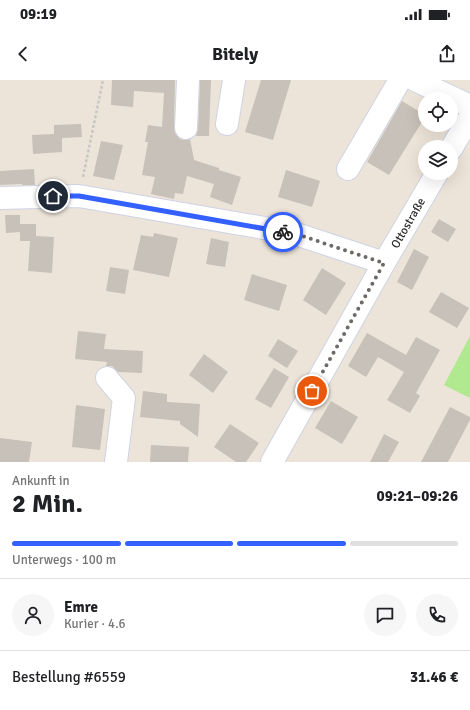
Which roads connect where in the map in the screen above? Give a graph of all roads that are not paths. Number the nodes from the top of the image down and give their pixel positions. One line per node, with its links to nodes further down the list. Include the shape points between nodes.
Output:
1 (188, 80): 8 (street)
2 (234, 80): 7 (street)
3 (400, 80): 10 (street)
4 (415, 80): 5 (street)
5 (470, 106)
6 (470, 117): 9 (street)
7 (227, 124)
8 (186, 128)
9 (456, 140)
10 (348, 169)
11 (433, 180): 13 (street, Ottostraße)
12 (0, 198): 13 (street, via 79,196 293,233)
13 (384, 263): 16 (street, Ottostraße)
14 (107, 378): 15 (street, via 124,398)
15 (116, 462)
16 (272, 462)

